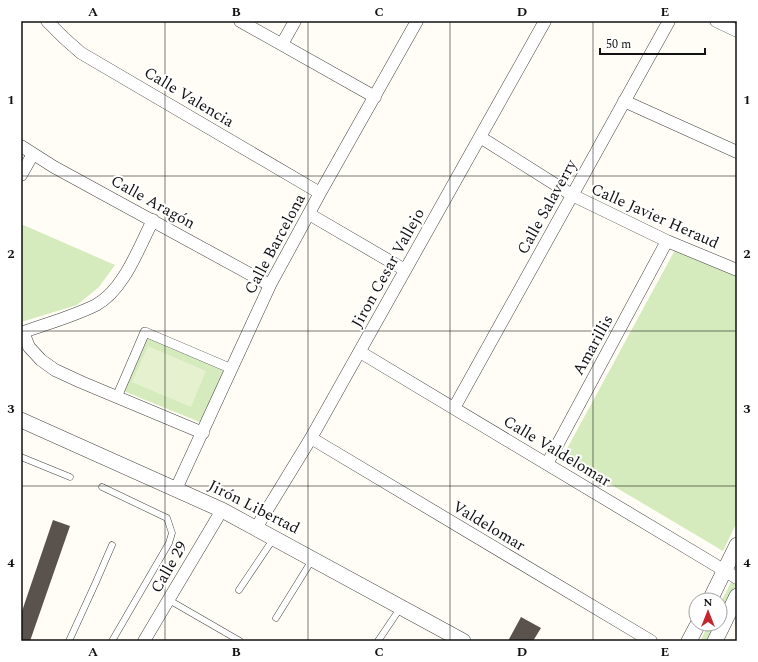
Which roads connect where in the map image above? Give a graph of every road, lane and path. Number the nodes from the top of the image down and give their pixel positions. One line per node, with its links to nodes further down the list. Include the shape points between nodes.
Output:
1 (47, 21): 17 (street, Calle Valencia, via 82,53)
2 (240, 21): 9 (street)
3 (295, 21): 9 (street)
4 (417, 21): 10 (street, Calle Barcelona)
5 (545, 21): 12 (street, Jiron Cesar Vallejo)
6 (669, 21): 11 (street, Calle Salaverry)
7 (716, 21): 8 (street)
8 (737, 31)
9 (282, 44): 10 (street)
10 (375, 96): 17 (street, Calle Barcelona)
11 (624, 101): 14 (street); 18 (street, Calle Salaverry)
12 (480, 137): 18 (street, Calle Javier Heraud); 22 (street, Jiron Cesar Vallejo)
13 (21, 146): 15 (street, Calle Aragón)
14 (737, 152)
15 (33, 154): 16 (street); 20 (street, Calle Aragón)
16 (21, 176)
17 (320, 193): 19 (street, Calle Barcelona)
18 (572, 195): 21 (street, Calle Javier Heraud); 29 (street, Calle Salaverry)
19 (309, 214): 22 (street); 24 (street, Calle Barcelona)
20 (153, 220): 24 (street, Calle Aragón); 25 (street, via 114,291 97,305)
21 (667, 241): 23 (street, Calle Javier Heraud); 34 (street, Amarillis)
22 (405, 270): 26 (street, Jiron Cesar Vallejo)
23 (737, 270)
24 (270, 285): 27 (street, Calle Barcelona)
25 (22, 333): 28 (street, via 29,347 55,370)
26 (360, 352): 29 (street, Calle Valdelomar); 32 (street, Jiron Cesar Vallejo)
27 (232, 369): 28 (street, via 145,332); 31 (street, Calle Barcelona)
28 (117, 397): 31 (street)
29 (454, 408): 34 (street, Calle Valdelomar)
30 (21, 420): 37 (street, Jirón Libertad)
31 (203, 433): 37 (street, Calle Barcelona)
32 (311, 438): 39 (street, Jiron Cesar Vallejo); 58 (street, Valdelomar)
33 (21, 457): 35 (lane)
34 (547, 464): 44 (street, Calle Valdelomar)
35 (70, 477)
36 (102, 488): 53 (lane, via 167,518 172,533 169,543)
37 (176, 489): 38 (street, Jirón Libertad)
38 (222, 510): 39 (street, Jirón Libertad); 48 (street, Calle 29)
39 (256, 528): 40 (street, Jirón Libertad)
40 (274, 537): 43 (street, Jirón Libertad); 45 (lane)
41 (112, 545): 52 (lane)
42 (737, 545): 44 (street)
43 (313, 559): 49 (street, Jirón Libertad); 50 (lane)
44 (731, 574): 46 (street)
45 (239, 590)
46 (716, 592)
47 (737, 596): 60 (street)
48 (169, 600): 54 (street, Calle 29); 55 (lane)
49 (401, 607): 56 (lane); 57 (street, Jirón Libertad)
50 (276, 618)
51 (694, 632): 59 (street)
52 (69, 641)
53 (112, 641)
54 (144, 641)
55 (240, 641)
56 (378, 641)
57 (463, 641)
58 (651, 641)
59 (689, 641)
60 (715, 641)

